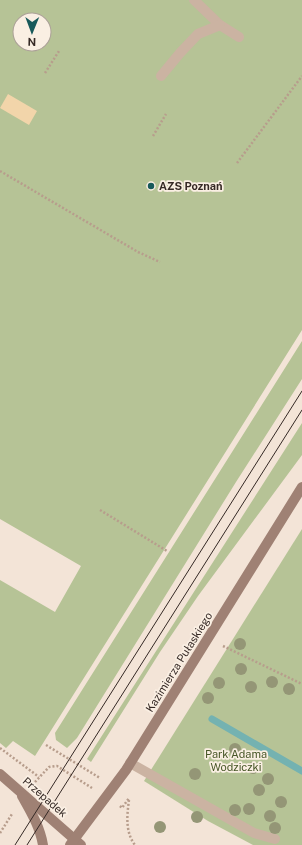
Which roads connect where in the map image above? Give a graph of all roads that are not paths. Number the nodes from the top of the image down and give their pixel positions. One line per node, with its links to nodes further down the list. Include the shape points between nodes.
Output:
1 (194, 0): 2 (street)
2 (220, 25): 3 (street); 4 (street, via 198,34)
3 (239, 38)
4 (161, 76)
5 (302, 487): 6 (street, Kazimierza Pułaskiego)
6 (130, 763): 9 (street, via 254,833); 10 (street, Kazimierza Pułaskiego)
7 (0, 774): 8 (street, Przepadek)
8 (18, 790): 10 (street, Przepadek); 11 (street, via 36,821)
9 (275, 839)
10 (75, 843)
11 (43, 845)

